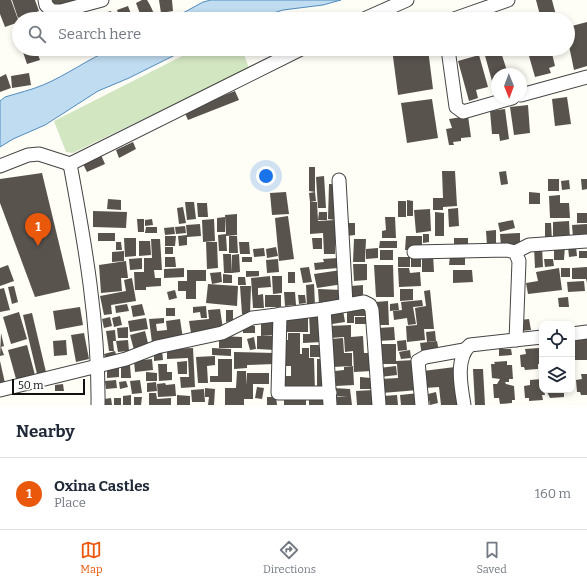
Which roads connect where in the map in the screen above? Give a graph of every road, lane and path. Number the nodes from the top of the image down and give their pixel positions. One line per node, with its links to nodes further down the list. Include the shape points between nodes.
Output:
1 (45, 0): 2 (street, via 52,11)
2 (102, 0)
3 (407, 0): 5 (street)
4 (508, 0): 6 (street)
5 (380, 12)
6 (474, 12)
7 (287, 56): 12 (street)
8 (449, 56): 11 (street, via 456,107 463,112)
9 (587, 77): 10 (street)
10 (527, 93)
11 (491, 104)
12 (70, 164): 13 (street, via 39,154 28,155); 26 (street, via 88,267)
13 (0, 166)
14 (339, 180): 18 (street)
15 (587, 241): 17 (street, via 529,245)
16 (414, 252): 17 (street)
17 (515, 252): 24 (street, via 519,261)
18 (346, 304): 19 (street); 30 (street, via 364,302 370,305 372,310)
19 (324, 309): 20 (street); 28 (street)
20 (280, 314): 26 (street, via 252,318 222,333 157,346 126,359); 28 (street, via 278,393)
21 (587, 332): 22 (street)
22 (575, 334)
23 (539, 337): 24 (street)
24 (516, 340): 25 (street, via 470,345)
25 (464, 350): 31 (street, via 424,357 418,361); 32 (street, via 461,358)
26 (98, 365): 27 (street); 29 (street)
27 (0, 390)
28 (330, 399)
29 (98, 405)
30 (380, 405)
31 (422, 405)
32 (464, 405)

